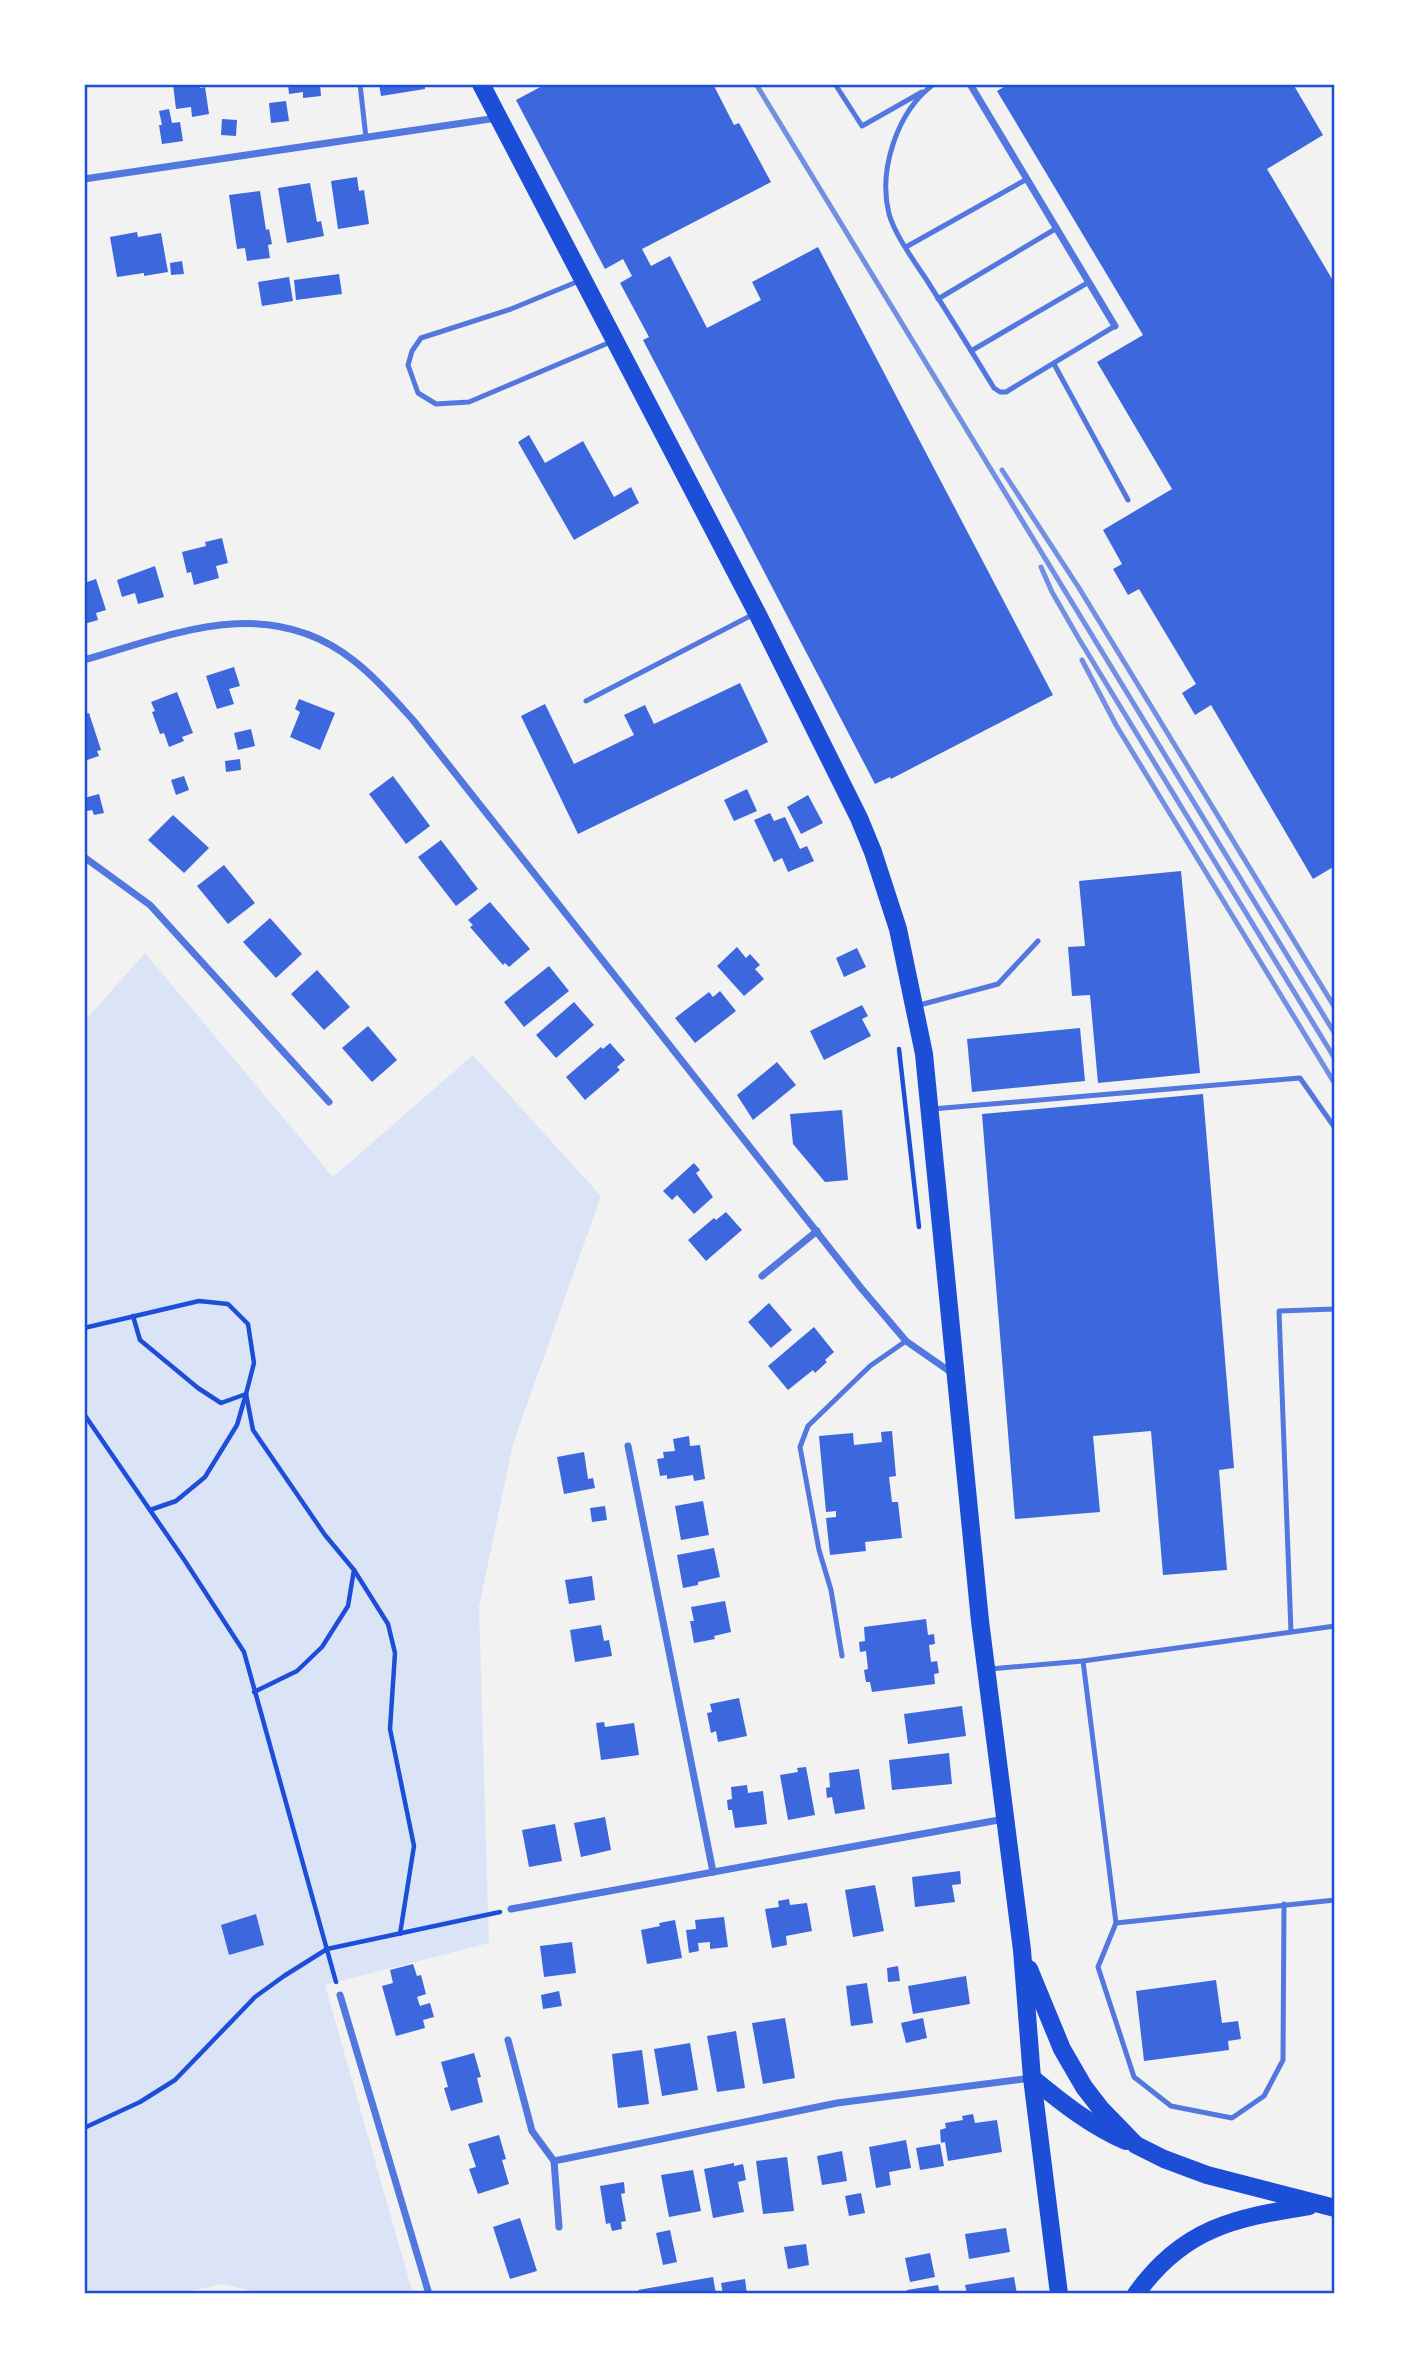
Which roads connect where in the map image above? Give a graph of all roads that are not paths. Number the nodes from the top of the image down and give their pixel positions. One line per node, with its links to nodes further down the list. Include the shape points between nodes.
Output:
1 (360, 84): 8 (lane)
2 (481, 84): 7 (main road)
3 (835, 84): 6 (lane, via 862,126)
4 (934, 84): 6 (lane)
5 (970, 84): 10 (street)
6 (928, 89): 12 (lane, via 894,138 886,180 890,215)
7 (498, 118): 8 (street); 13 (main road)
8 (366, 138): 9 (street)
9 (84, 179)
10 (1027, 179): 11 (street); 12 (lane)
11 (1056, 228): 14 (street); 15 (lane)
12 (906, 247): 15 (lane)
13 (582, 280): 17 (main road); 17 (lane, via 421,338 408,365 418,393 436,404 468,401)
14 (1088, 282): 16 (street); 18 (lane)
15 (938, 299): 18 (lane)
16 (1115, 326): 19 (lane)
17 (614, 340): 21 (main road)
18 (971, 351): 19 (lane, via 1000,392)
19 (1054, 364): 20 (lane)
20 (1128, 500)
21 (757, 613): 23 (lane); 26 (main road, via 873,852 898,929)
22 (84, 660): 30 (street, via 183,630 229,622 279,625 351,658 413,720)
23 (586, 701)
24 (84, 858): 27 (street, via 150,905)
25 (1038, 941): 26 (lane, via 998,984)
26 (915, 1007): 28 (main road)
27 (328, 1102)
28 (930, 1109): 29 (lane, via 1300,1077); 34 (main road)
29 (1335, 1128)
30 (817, 1231): 31 (street); 33 (street)
31 (762, 1276)
32 (1335, 1309): 37 (lane, via 1279,1311)
33 (906, 1341): 34 (street); 38 (lane, via 870,1366 807,1426 800,1447)
34 (956, 1376): 40 (main road)
35 (628, 1446): 42 (street)
36 (1335, 1626): 37 (lane)
37 (1291, 1632): 39 (lane)
38 (842, 1656)
39 (1083, 1661): 40 (lane); 46 (lane)
40 (986, 1670): 41 (main road)
41 (1005, 1818): 42 (street); 47 (main road)
42 (713, 1872): 45 (street)
43 (1335, 1900): 44 (lane)
44 (1284, 1904): 46 (lane); 46 (lane, via 1283,2060 1264,2095 1232,2118 1171,2106 1134,2077 1098,1967)
45 (511, 1909)
46 (1116, 1923)
47 (1022, 1950): 50 (main road); 51 (main road, via 1062,2049 1101,2109)
48 (340, 1995): 55 (street)
49 (508, 2040): 52 (street, via 532,2131)
50 (1032, 2078): 51 (main road, via 1109,2133); 52 (street, via 836,2103); 56 (main road)
51 (1136, 2145): 53 (main road, via 1207,2175)
52 (554, 2161): 54 (street)
53 (1327, 2206): 57 (main road, via 1263,2213 1201,2233 1172,2253)
54 (559, 2227)
55 (429, 2294)
56 (1059, 2294)
57 (1136, 2294)

